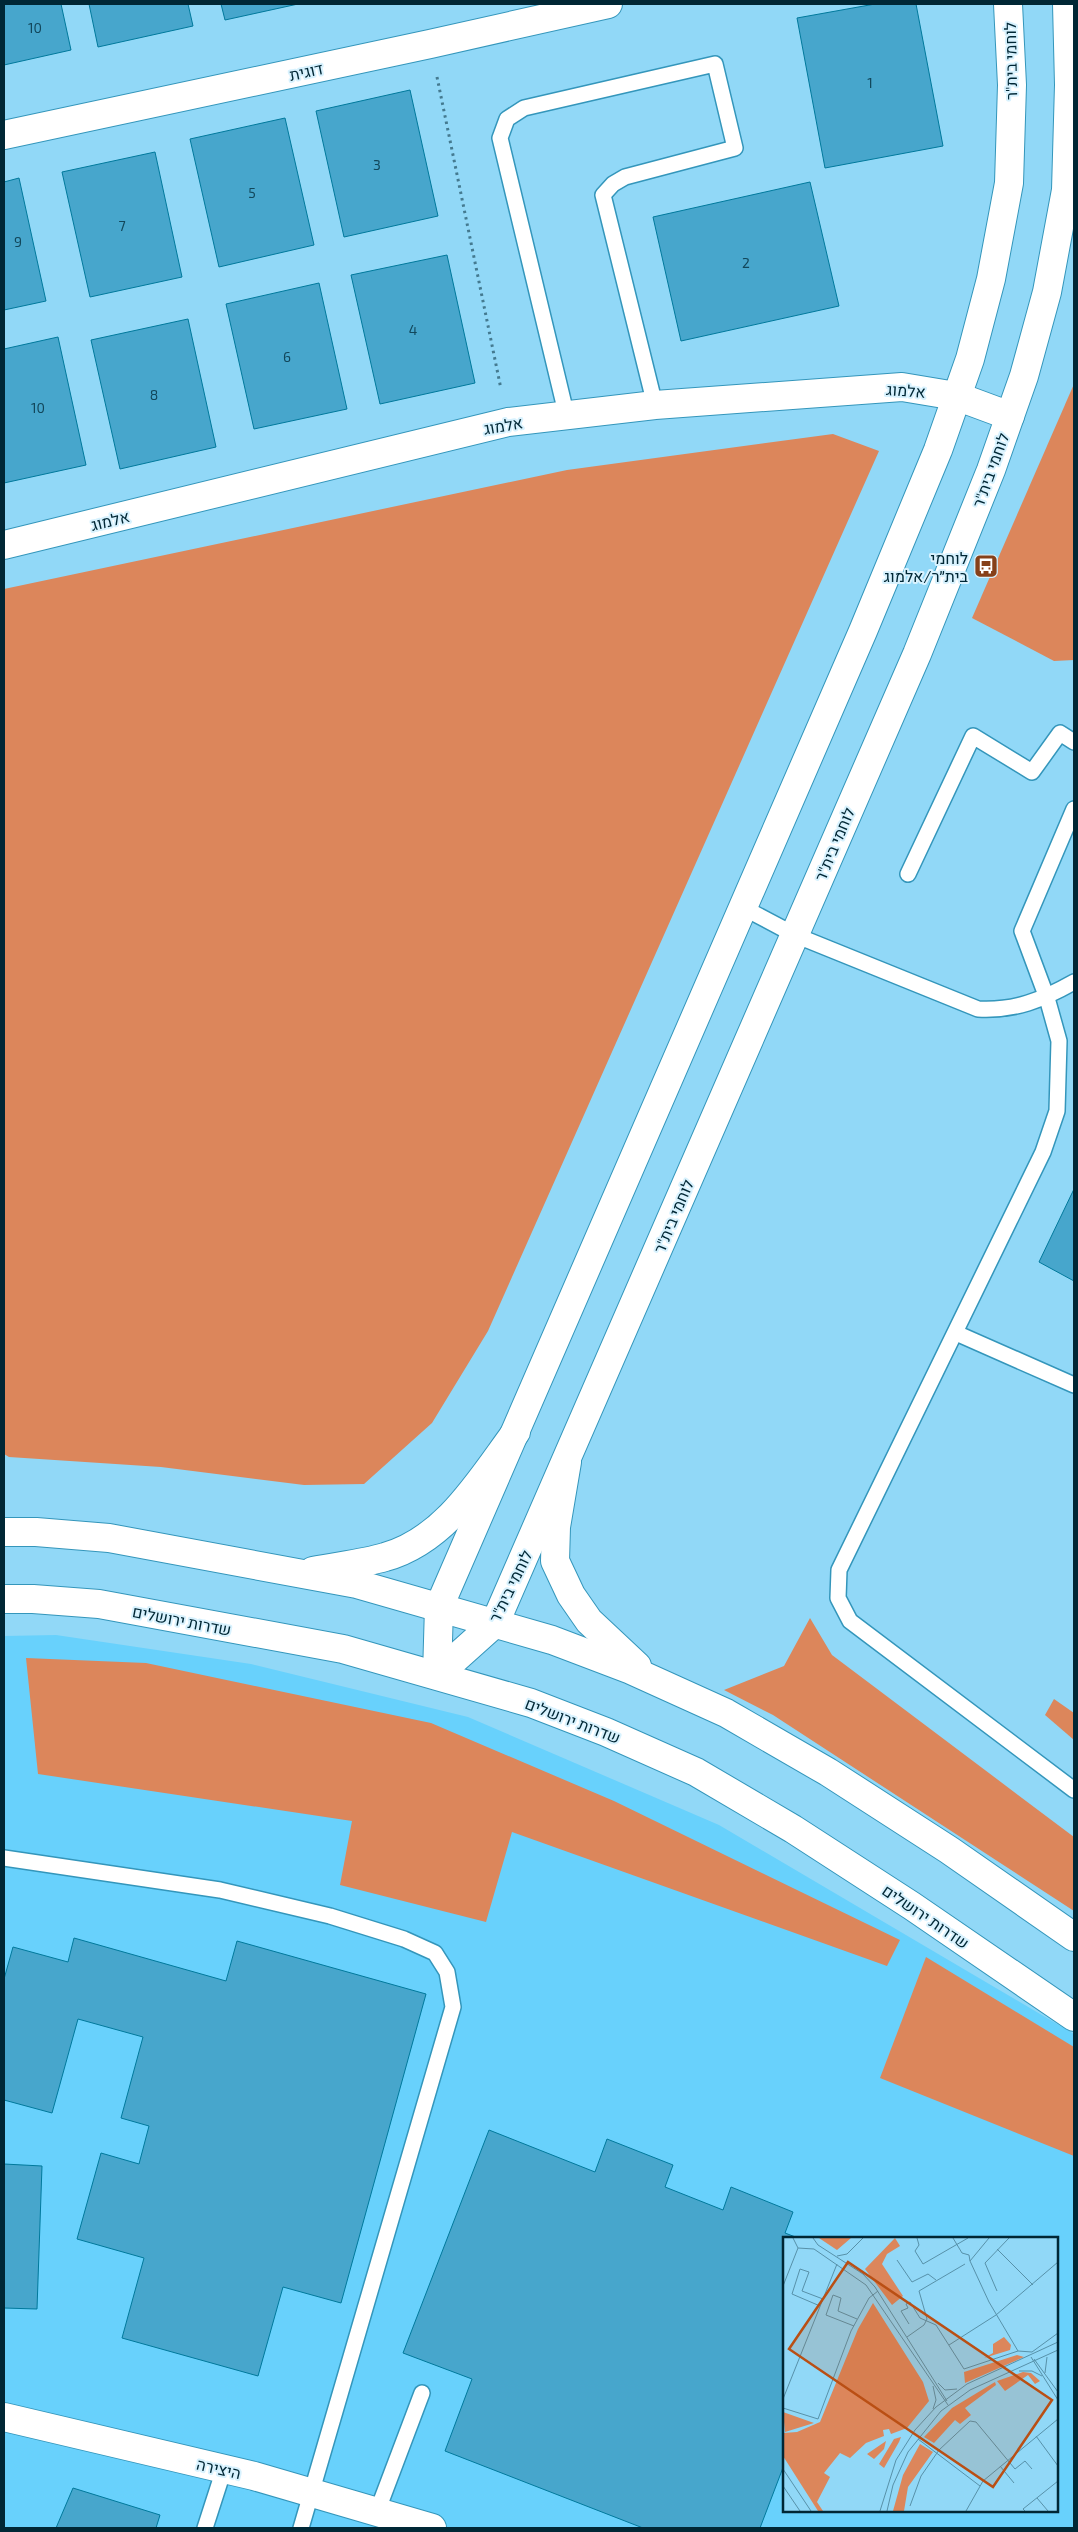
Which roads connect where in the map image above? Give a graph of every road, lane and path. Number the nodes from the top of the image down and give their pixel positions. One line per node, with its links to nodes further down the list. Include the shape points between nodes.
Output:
1 (608, 4): 4 (street, דוגית)
2 (1008, 4): 7 (street, לוחמי בית"ר, via 1012,85 1009,183 991,279 970,359)
3 (1068, 5): 9 (street, לוחמי בית"ר, via 1066,190 1047,292)
4 (549, 10): 5 (street, דוגית)
5 (430, 44): 6 (street, דוגית); 11 (path)
6 (4, 135)
7 (956, 396): 8 (street, אלמוג, via 902,387); 9 (street, אלמוג); 16 (street, לוחמי בית"ר, via 894,558)
8 (655, 404): 10 (street, אלמוג); 10 (lane, via 602,195 625,177 735,148 715,64 524,108 507,120 500,138)
9 (1010, 416): 17 (street, לוחמי בית"ר, via 992,470 936,608)
10 (567, 417): 11 (street, אלמוג)
11 (508, 422): 12 (street, אלמוג)
12 (4, 546)
13 (1074, 742): 15 (lane, via 1060,733 1032,772 973,736)
14 (1074, 809): 19 (lane, via 1022,931)
15 (908, 874)
16 (744, 908): 17 (lane); 22 (street, לוחמי בית"ר)
17 (795, 935): 19 (lane, via 978,1009 1003,1010); 23 (street, לוחמי בית"ר)
18 (1074, 982): 19 (lane)
19 (1046, 998): 20 (lane, via 1058,1042 1057,1111 1043,1152)
20 (956, 1333): 21 (lane); 31 (lane, via 839,1570 838,1598 850,1621)
21 (1074, 1386)
22 (516, 1432): 25 (street, via 461,1506 418,1543 386,1557 312,1571); 27 (street, לוחמי בית"ר)
23 (567, 1462): 28 (street, לוחמי בית"ר); 30 (street, via 556,1527 555,1562 571,1595 589,1621)
24 (4, 1532): 25 (street, via 108,1538)
25 (234, 1563): 27 (street, via 357,1584)
26 (4, 1599): 29 (street, שדרות ירושלים, via 99,1604 343,1649)
27 (439, 1607): 28 (street); 29 (street, לוחמי בית"ר)
28 (495, 1623): 29 (street, לוחמי בית"ר); 30 (street, via 552,1640)
29 (437, 1676): 34 (street, שדרות ירושלים, via 532,1703 696,1772 793,1829)
30 (651, 1679): 33 (street, via 726,1713 828,1772)
31 (1074, 1790)
32 (4, 1858): 38 (lane, via 220,1890 330,1916 404,1939 434,1953 447,1972 453,2006)
33 (1074, 1936)
34 (1074, 2017)
35 (422, 2393): 39 (lane)
36 (4, 2417): 37 (street, היצירה)
37 (224, 2469): 38 (street, היצירה); 40 (lane)
38 (312, 2494): 39 (street, היצירה); 41 (lane)
39 (377, 2512): 42 (street, היצירה)
40 (205, 2528)
41 (301, 2528)
42 (432, 2528)

